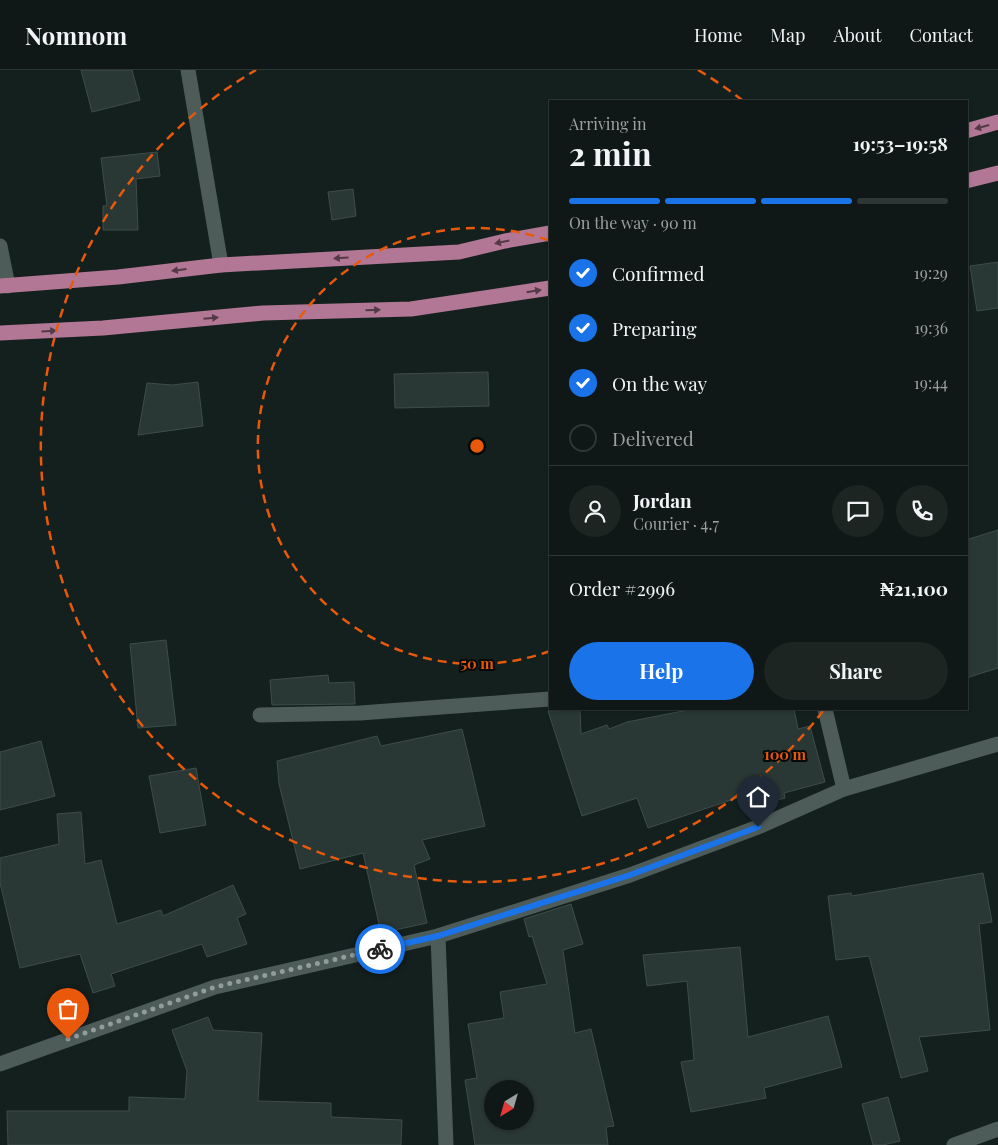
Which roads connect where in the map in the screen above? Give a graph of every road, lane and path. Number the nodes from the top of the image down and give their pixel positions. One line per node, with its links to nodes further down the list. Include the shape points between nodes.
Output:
1 (188, 70): 8 (street)
2 (998, 122): 3 (main road, one-way to 3)
3 (968, 130)
4 (998, 173): 5 (main road)
5 (968, 180)
6 (549, 233): 8 (main road, one-way to 8, via 459,252)
7 (0, 246): 9 (street)
8 (221, 265): 9 (main road, one-way to 9)
9 (4, 286)
10 (549, 288): 11 (main road, one-way to 10, via 103,328 263,313 412,309)
11 (0, 333)
12 (549, 699): 14 (street, via 360,713)
13 (825, 710): 16 (street)
14 (260, 715)
15 (998, 744): 16 (street)
16 (844, 789): 17 (street, via 758,827 630,875)
17 (438, 936): 18 (street, via 215,987); 20 (street)
18 (0, 1064)
19 (998, 1129): 21 (street)
20 (446, 1145)
21 (954, 1145)

